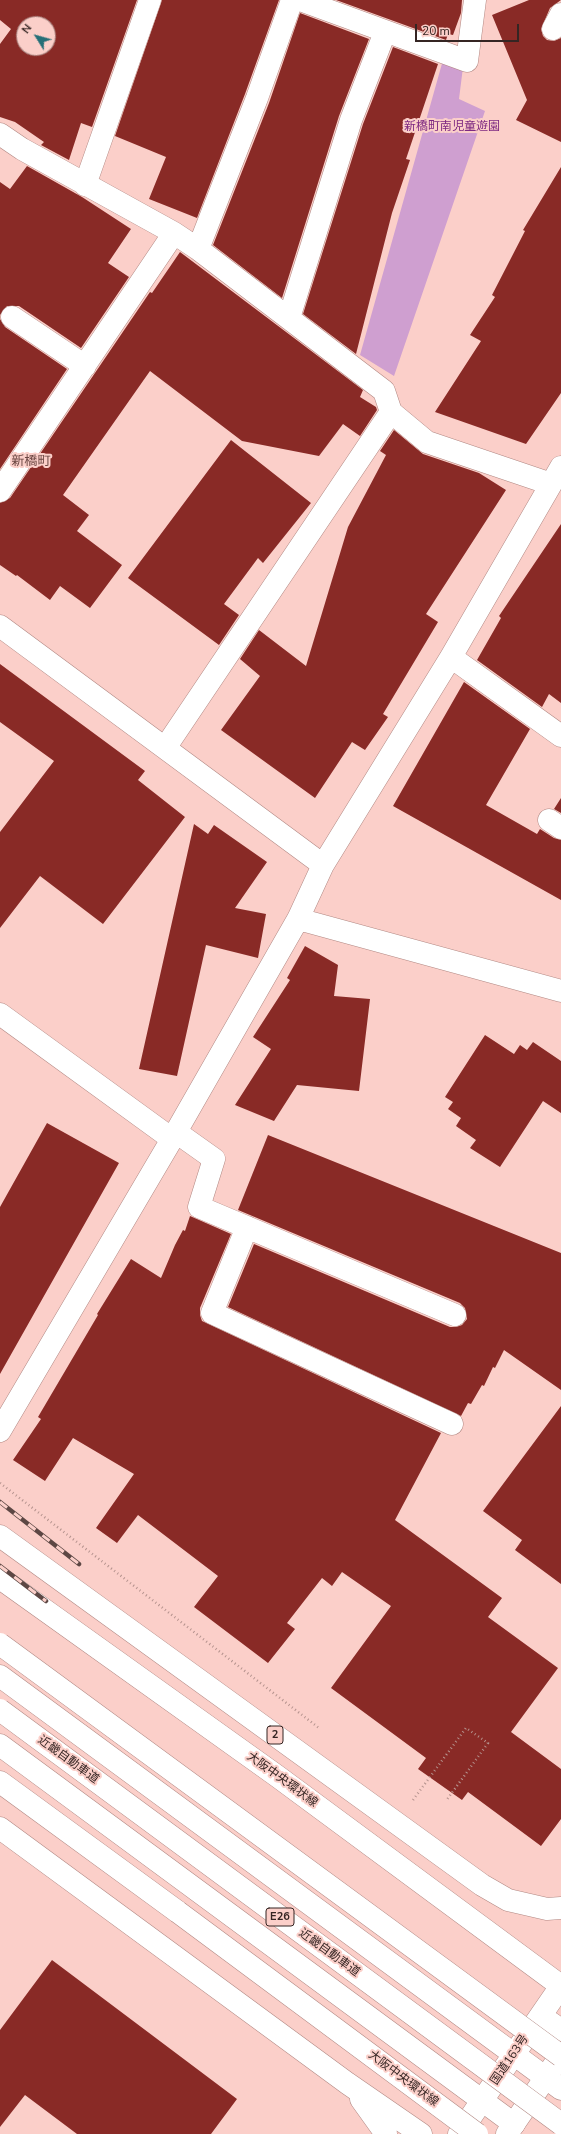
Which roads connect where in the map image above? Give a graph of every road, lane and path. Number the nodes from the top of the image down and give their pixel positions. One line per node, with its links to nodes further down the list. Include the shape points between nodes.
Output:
1 (150, 0): 7 (main road)
2 (292, 0): 9 (main road)
3 (300, 0): 5 (main road)
4 (475, 0): 5 (main road, via 466,62)
5 (385, 32): 11 (main road, via 351,120)
6 (0, 134): 7 (main road)
7 (85, 185): 8 (main road)
8 (174, 233): 9 (main road); 12 (main road)
9 (198, 249): 11 (main road)
10 (12, 317): 12 (main road)
11 (289, 318): 13 (main road, via 384,391)
12 (85, 366): 15 (main road)
13 (391, 412): 14 (main road, via 427,442); 19 (main road)
14 (556, 475): 17 (main road)
15 (0, 491)
16 (0, 626): 19 (main road)
17 (450, 657): 18 (main road); 20 (main road)
18 (561, 736)
19 (165, 748): 20 (main road)
20 (323, 865): 21 (main road)
21 (298, 919): 22 (main road); 24 (main road)
22 (561, 990)
23 (0, 1014): 24 (main road)
24 (174, 1136): 25 (main road, via 214,1158 199,1207); 28 (main road)
25 (247, 1227): 26 (main road); 27 (main road, via 212,1313)
26 (455, 1315)
27 (452, 1424)
28 (0, 1431)
29 (0, 1483): 35 (path)
30 (0, 1536): 41 (main road, 2, via 482,1885 508,1900 547,1908)
31 (0, 1578): 42 (main road, 大阪中央環状線, via 277,1776)
32 (0, 1644): 46 (main road, bridge)
33 (0, 1676): 45 (main road)
34 (0, 1710): 50 (main road, 近畿自動車道 / E26, bridge)
35 (326, 1733)
36 (0, 1746): 49 (main road)
37 (0, 1782): 55 (main road, 大阪中央環状線, bridge)
38 (407, 1795): 39 (path, via 413,1800 466,1728 488,1743)
39 (446, 1801)
40 (0, 1828): 47 (main road)
41 (561, 1908)
42 (561, 1986): 43 (main road, 国道163号)
43 (541, 2016): 44 (main road); 45 (main road, 国道163号)
44 (561, 2030)
45 (514, 2055): 48 (main road); 49 (main road, 国道163号)
46 (561, 2056): 48 (main road)
47 (347, 2083): 52 (main road); 53 (main road)
48 (553, 2083): 51 (main road)
49 (483, 2100): 51 (main road); 54 (main road, 国道163号)
50 (561, 2124)
51 (511, 2129)
52 (386, 2134)
53 (421, 2134)
54 (459, 2134)
55 (477, 2134)

